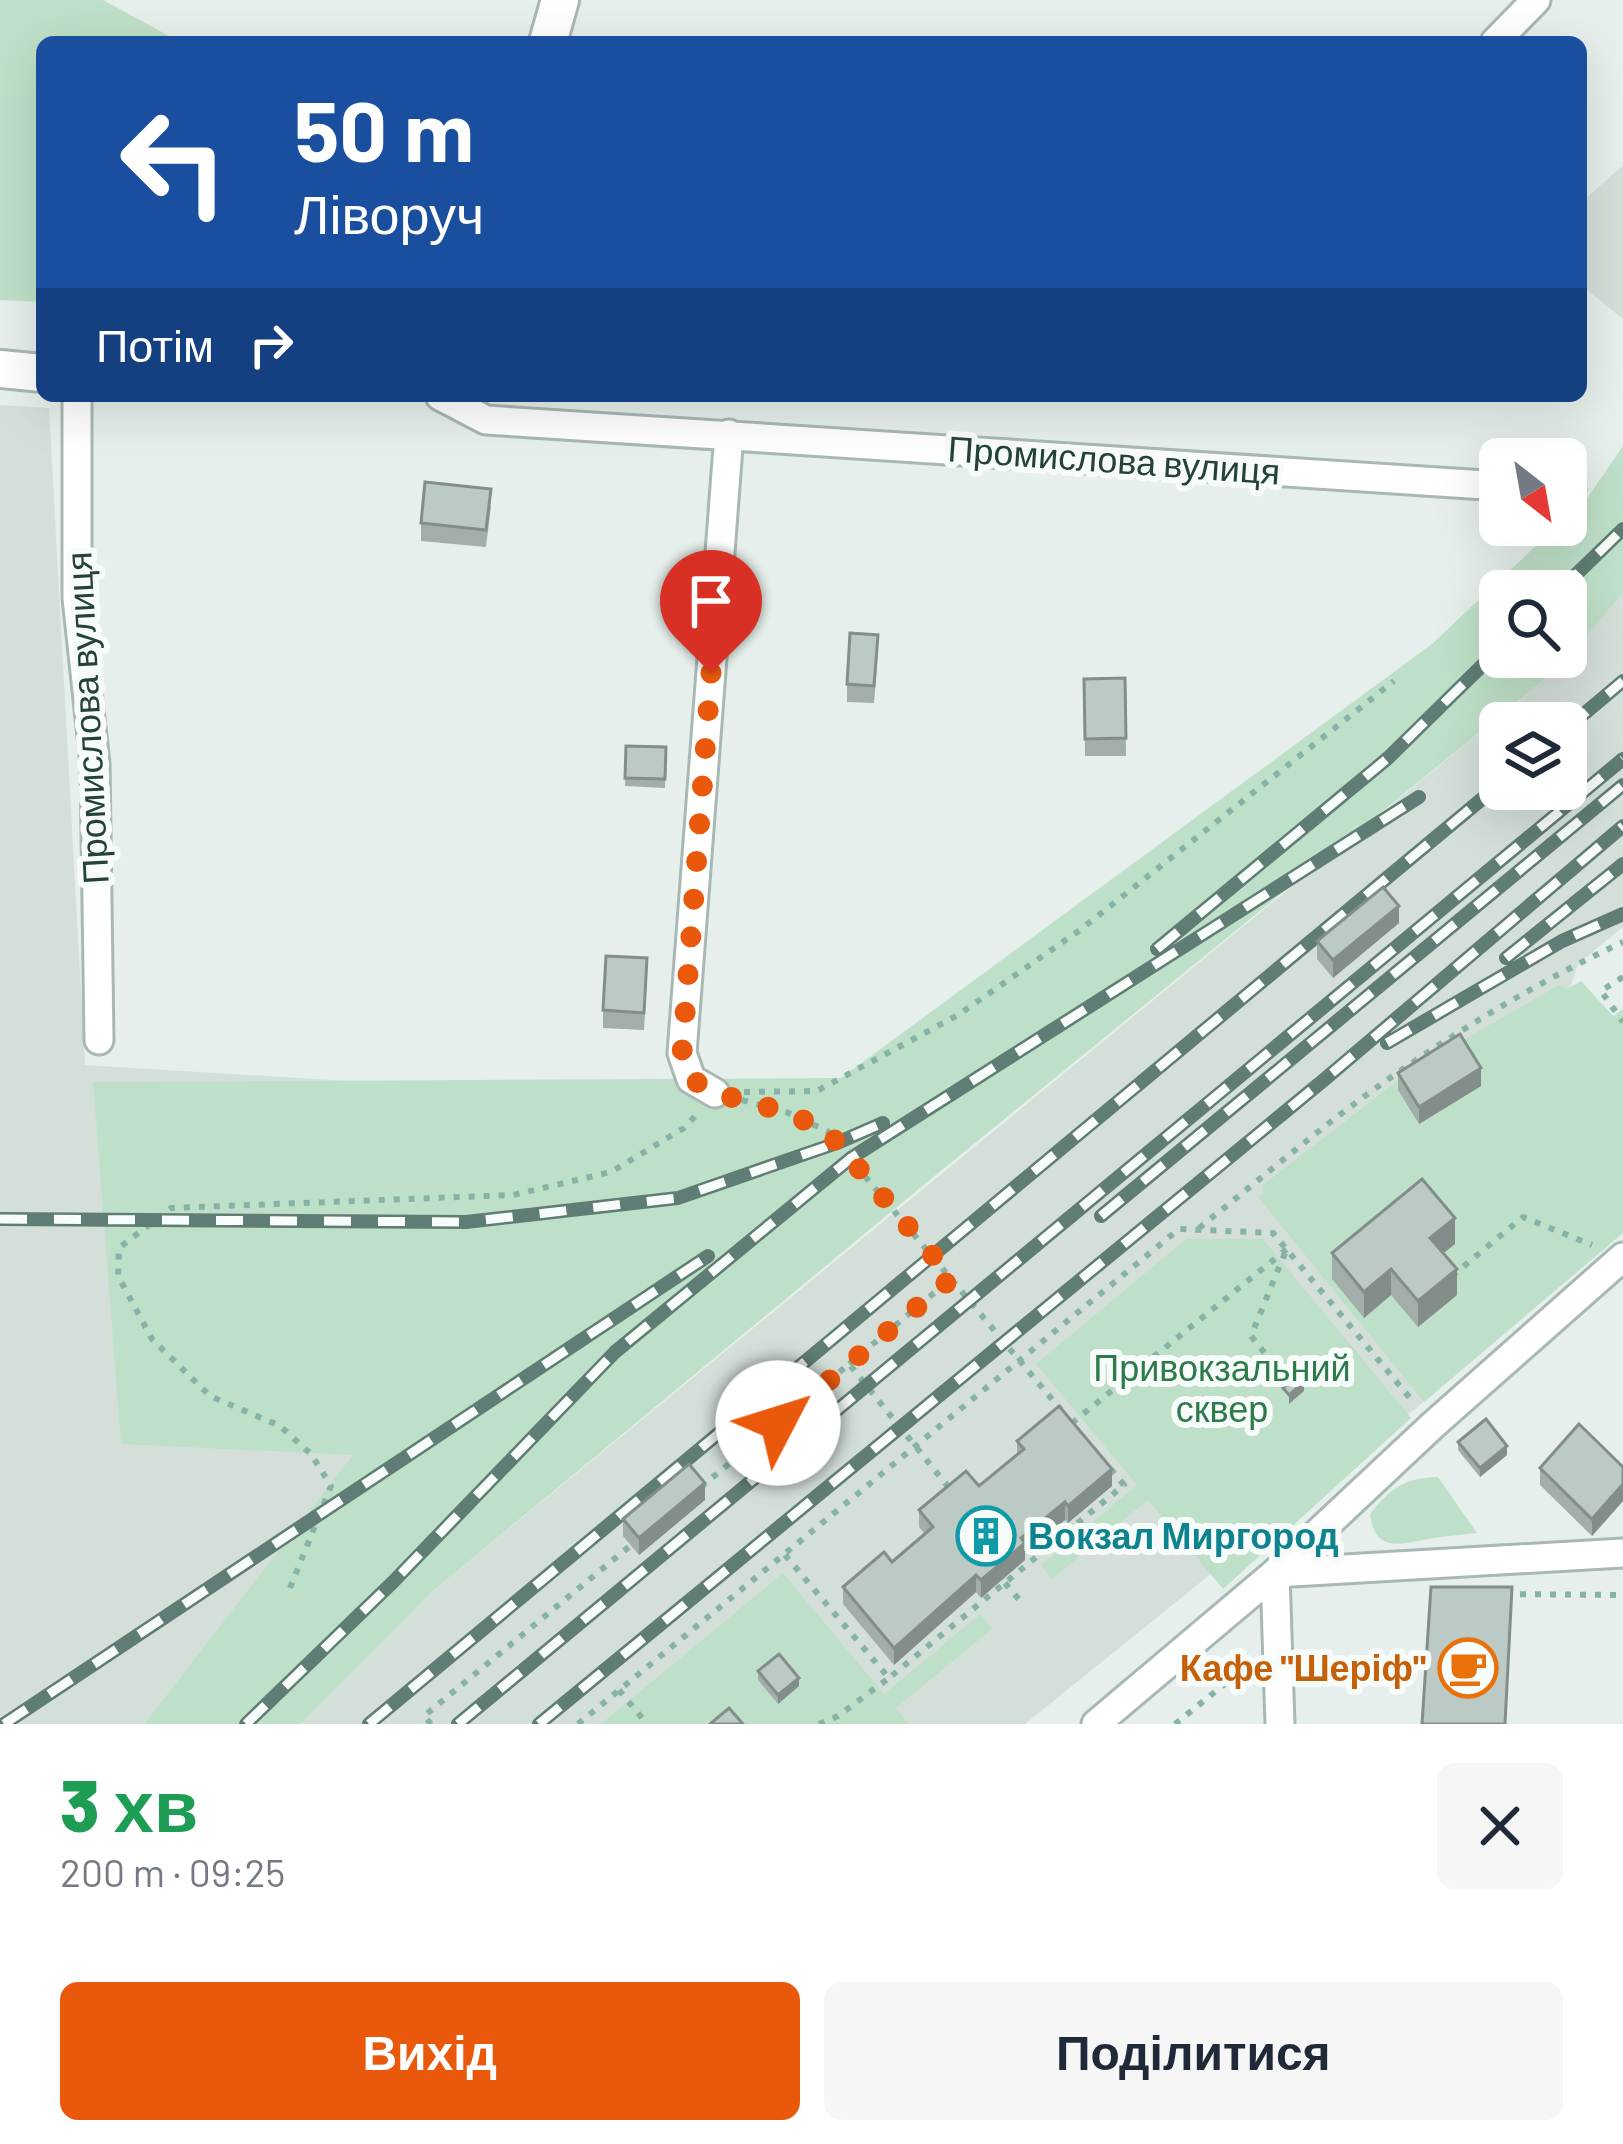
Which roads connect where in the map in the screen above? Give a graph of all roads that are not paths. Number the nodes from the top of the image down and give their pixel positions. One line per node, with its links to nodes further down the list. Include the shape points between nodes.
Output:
1 (560, 0): 3 (street)
2 (1536, 0): 4 (street)
3 (550, 36)
4 (1501, 36)
5 (0, 369): 6 (street)
6 (36, 372)
7 (76, 402): 11 (street, Промислова вулиця, via 77,598 95,764)
8 (452, 402): 9 (street, Промислова вулиця, via 486,420)
9 (729, 434): 10 (street, Промислова вулиця); 12 (street, via 682,1053 691,1079)
10 (1479, 485)
11 (100, 1040)
12 (715, 1093)
13 (1613, 1253): 15 (street)
14 (1623, 1553): 15 (street)
15 (1275, 1573): 16 (street); 17 (street)
16 (1096, 1724)
17 (1280, 1724)

